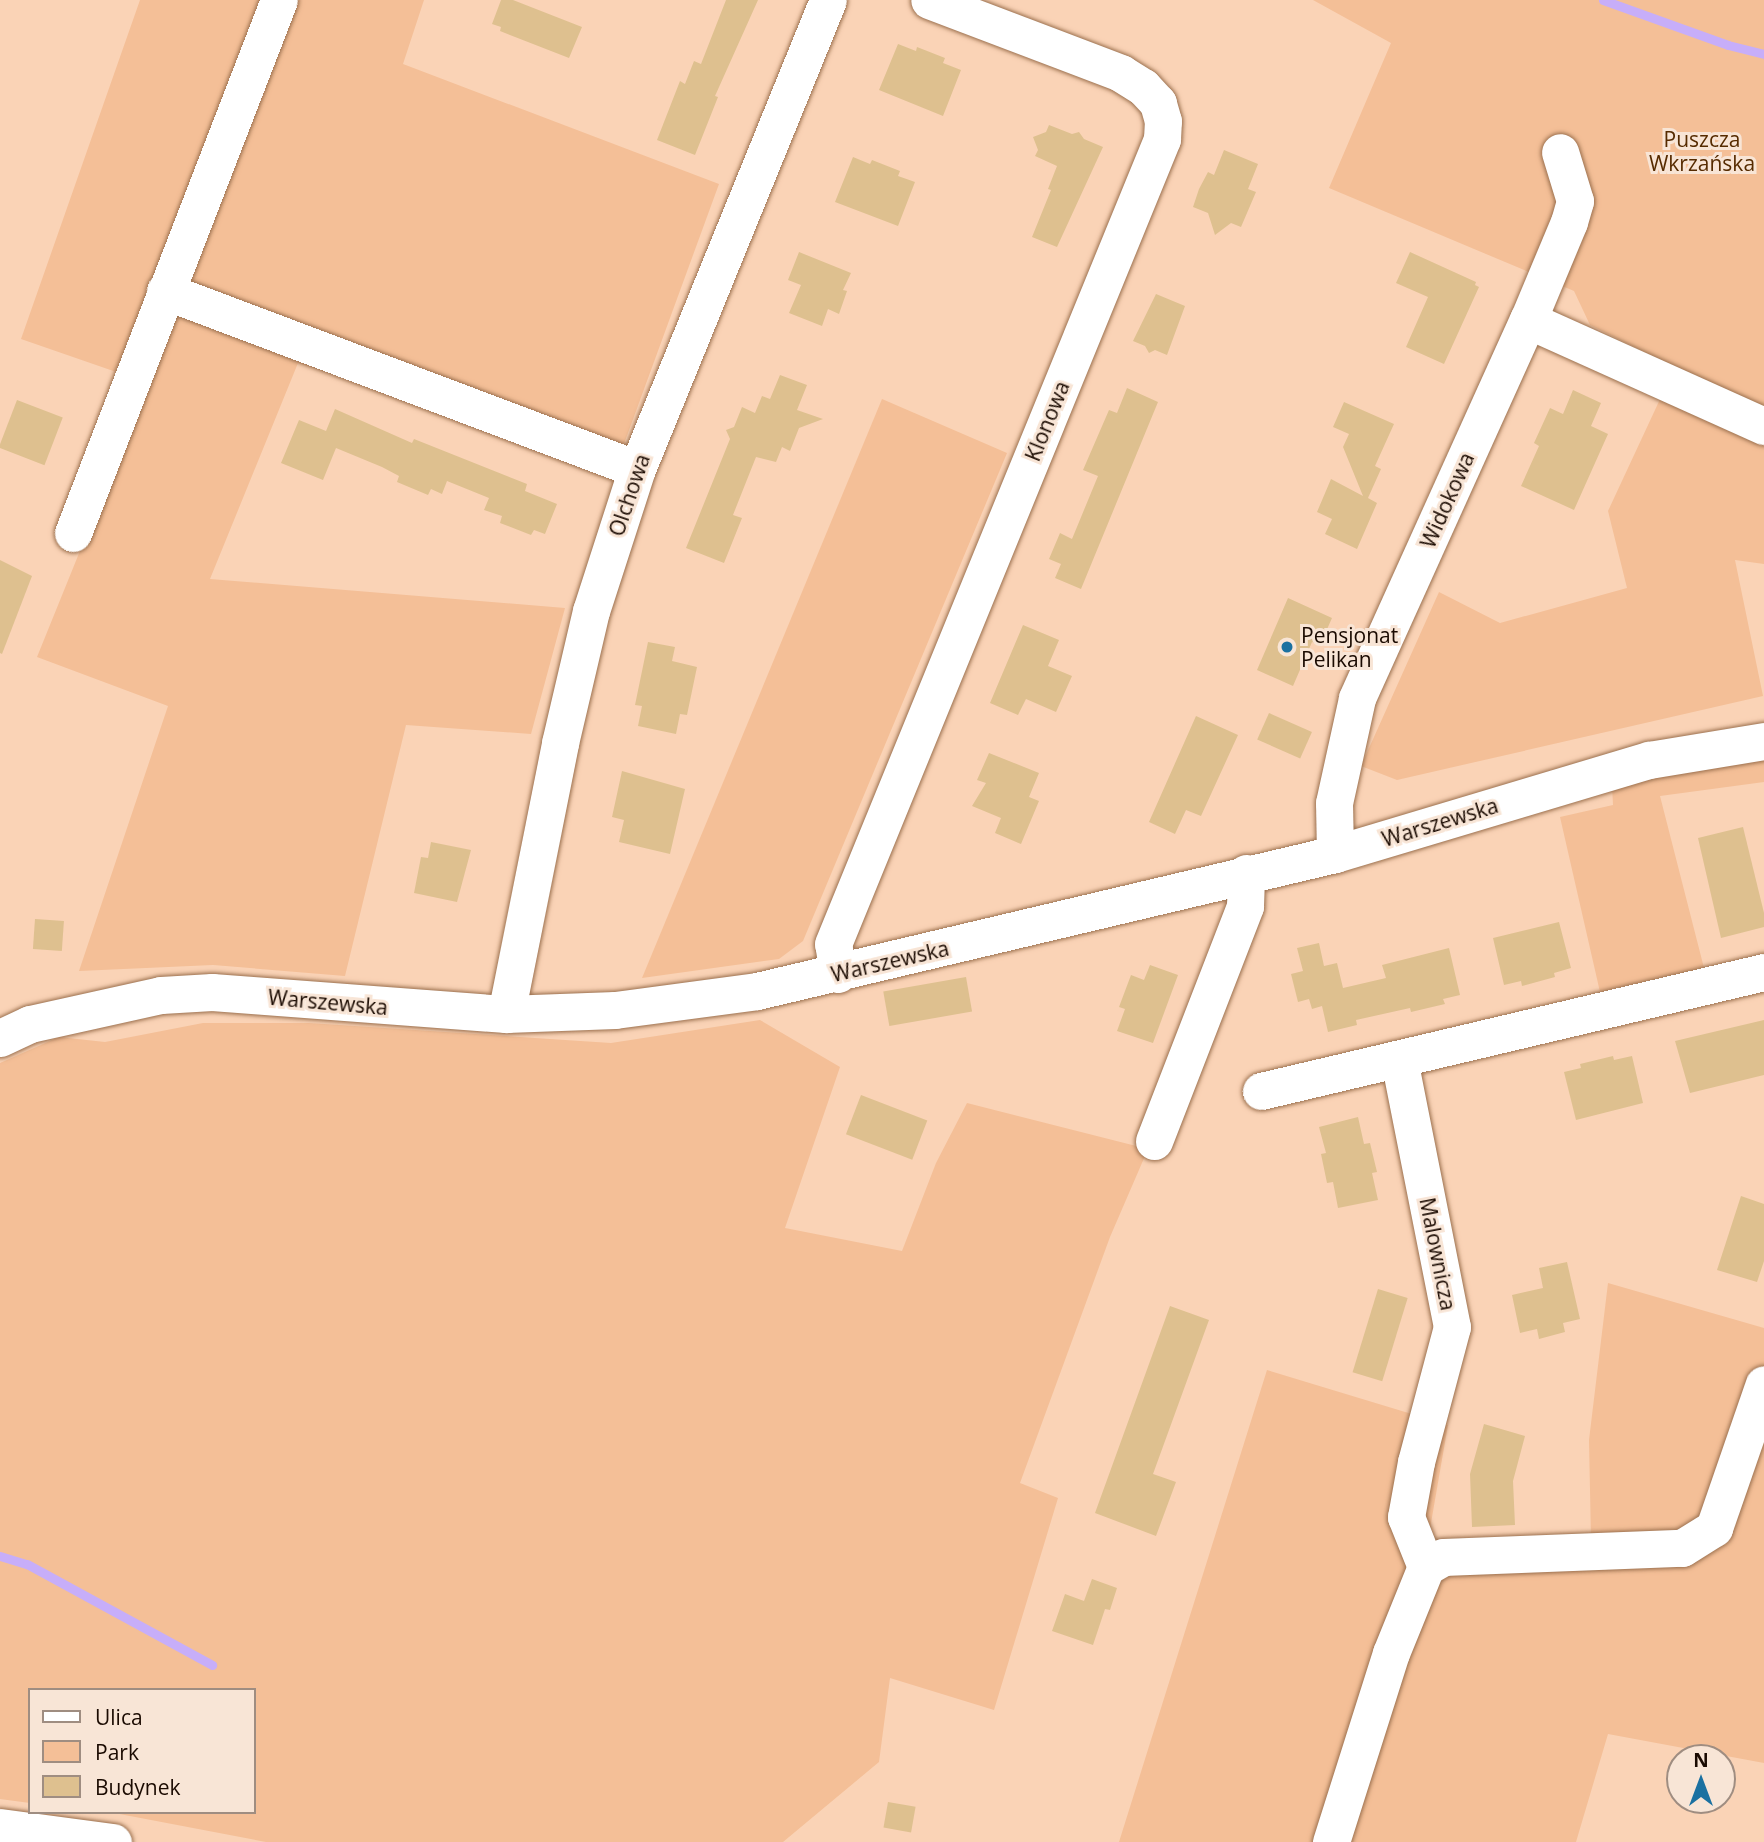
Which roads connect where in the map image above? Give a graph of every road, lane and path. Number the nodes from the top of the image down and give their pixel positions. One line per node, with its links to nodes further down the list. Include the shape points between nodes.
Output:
1 (279, 0): 5 (street)
2 (828, 0): 8 (street, Olchowa)
3 (929, 0): 14 (street, Klonowa, via 1121,73 1158,103 1162,139 833,944)
4 (1560, 152): 6 (street, Widokowa, via 1575,201)
5 (165, 291): 8 (street); 9 (street)
6 (1528, 320): 7 (street); 11 (street, Widokowa, via 1357,698 1334,803)
7 (1764, 426)
8 (637, 468): 15 (street, Olchowa, via 591,611)
9 (73, 533)
10 (1764, 741): 11 (street, Warszewska, via 1649,760)
11 (1335, 854): 12 (street, Warszewska)
12 (1246, 873): 14 (street, Warszewska); 19 (street, via 1245,906)
13 (1764, 971): 17 (street)
14 (838, 974): 15 (street, Warszewska, via 676,1004)
15 (506, 1014): 16 (street, Warszewska, via 212,992 162,995 92,1008 30,1024)
16 (0, 1038)
17 (1399, 1059): 18 (street); 21 (street, Malownicza, via 1452,1327 1406,1517)
18 (1261, 1091)
19 (1153, 1142)
20 (1764, 1384): 21 (street, via 1714,1528 1682,1548 1443,1557)
21 (1426, 1567): 24 (street, via 1391,1653)
22 (0, 1827): 23 (street)
23 (113, 1842)
24 (1331, 1842)

